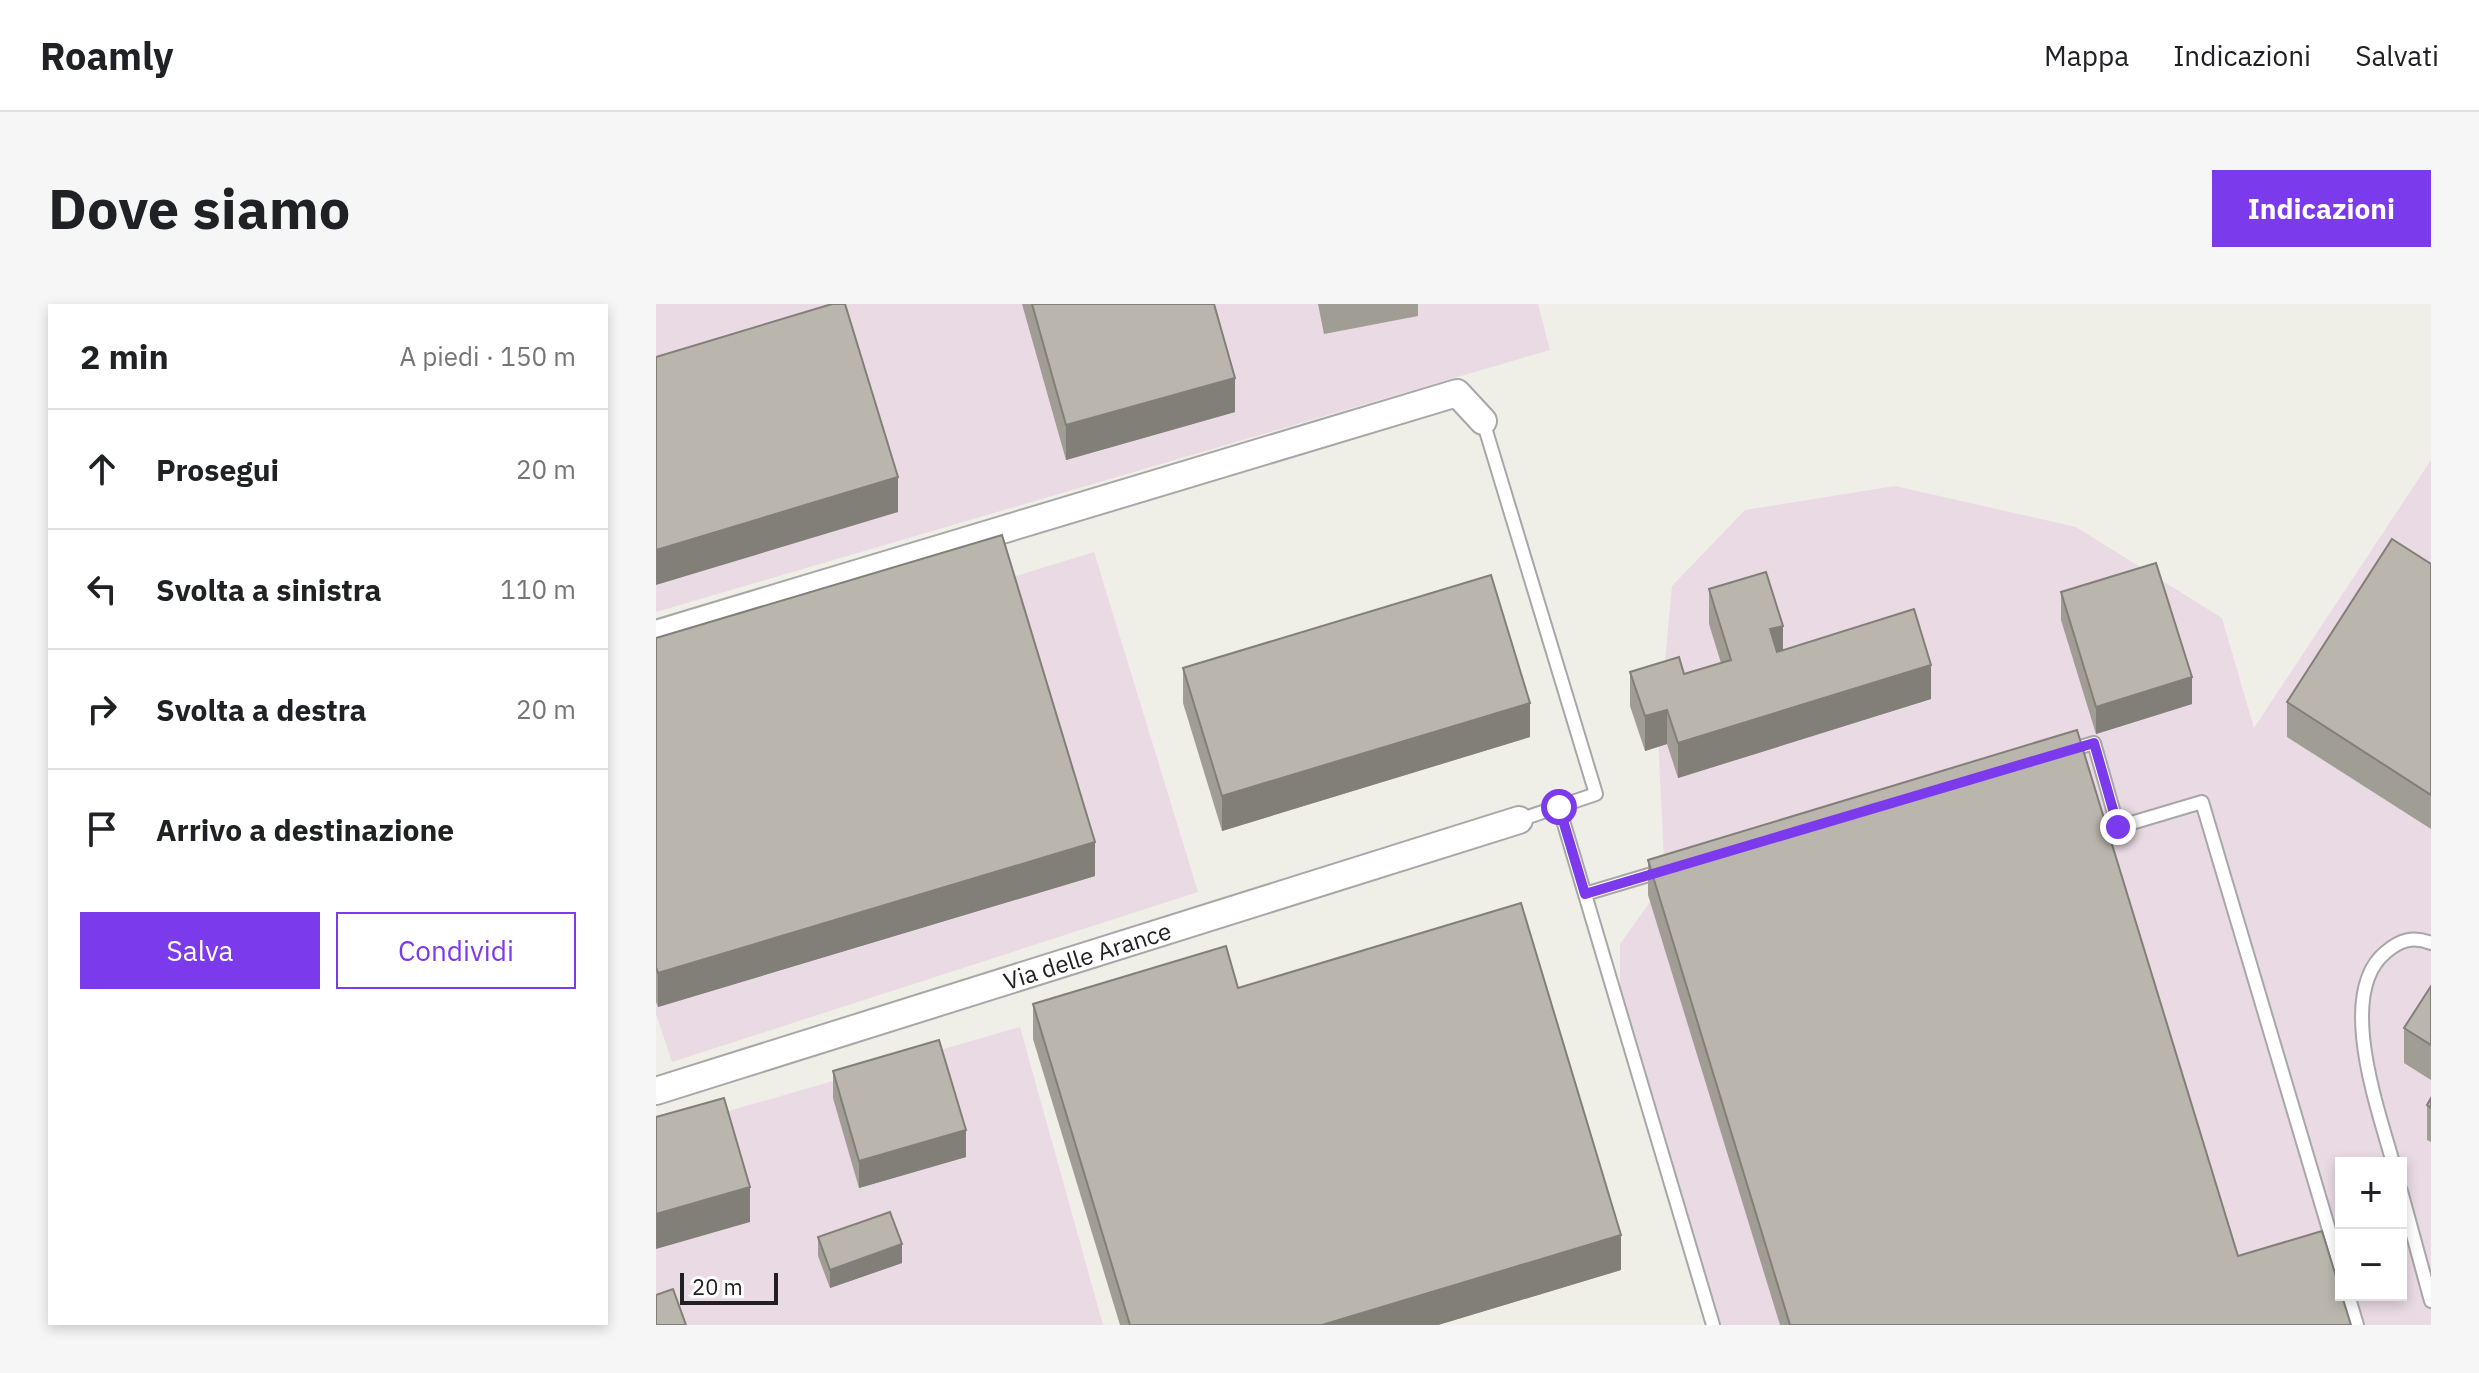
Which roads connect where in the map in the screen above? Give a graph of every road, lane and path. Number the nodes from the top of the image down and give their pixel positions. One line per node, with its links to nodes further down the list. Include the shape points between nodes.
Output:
1 (1483, 421): 2 (street, via 1457,393); 4 (lane, via 1596,794)
2 (656, 634)
3 (2049, 756): 12 (lane, via 2094,743 2118,827 2202,802)
4 (1559, 807): 5 (lane); 7 (lane)
5 (1519, 820): 9 (street, Via delle Arance)
6 (1674, 867): 7 (lane)
7 (1585, 894): 15 (lane)
8 (2431, 943): 10 (lane, via 2414,939 2391,948 2380,957 2366,991 2365,1059)
9 (656, 1091)
10 (2391, 1157)
11 (2407, 1213): 14 (lane)
12 (2335, 1250)
13 (2350, 1301): 16 (lane)
14 (2431, 1301)
15 (1713, 1325)
16 (2357, 1325)

